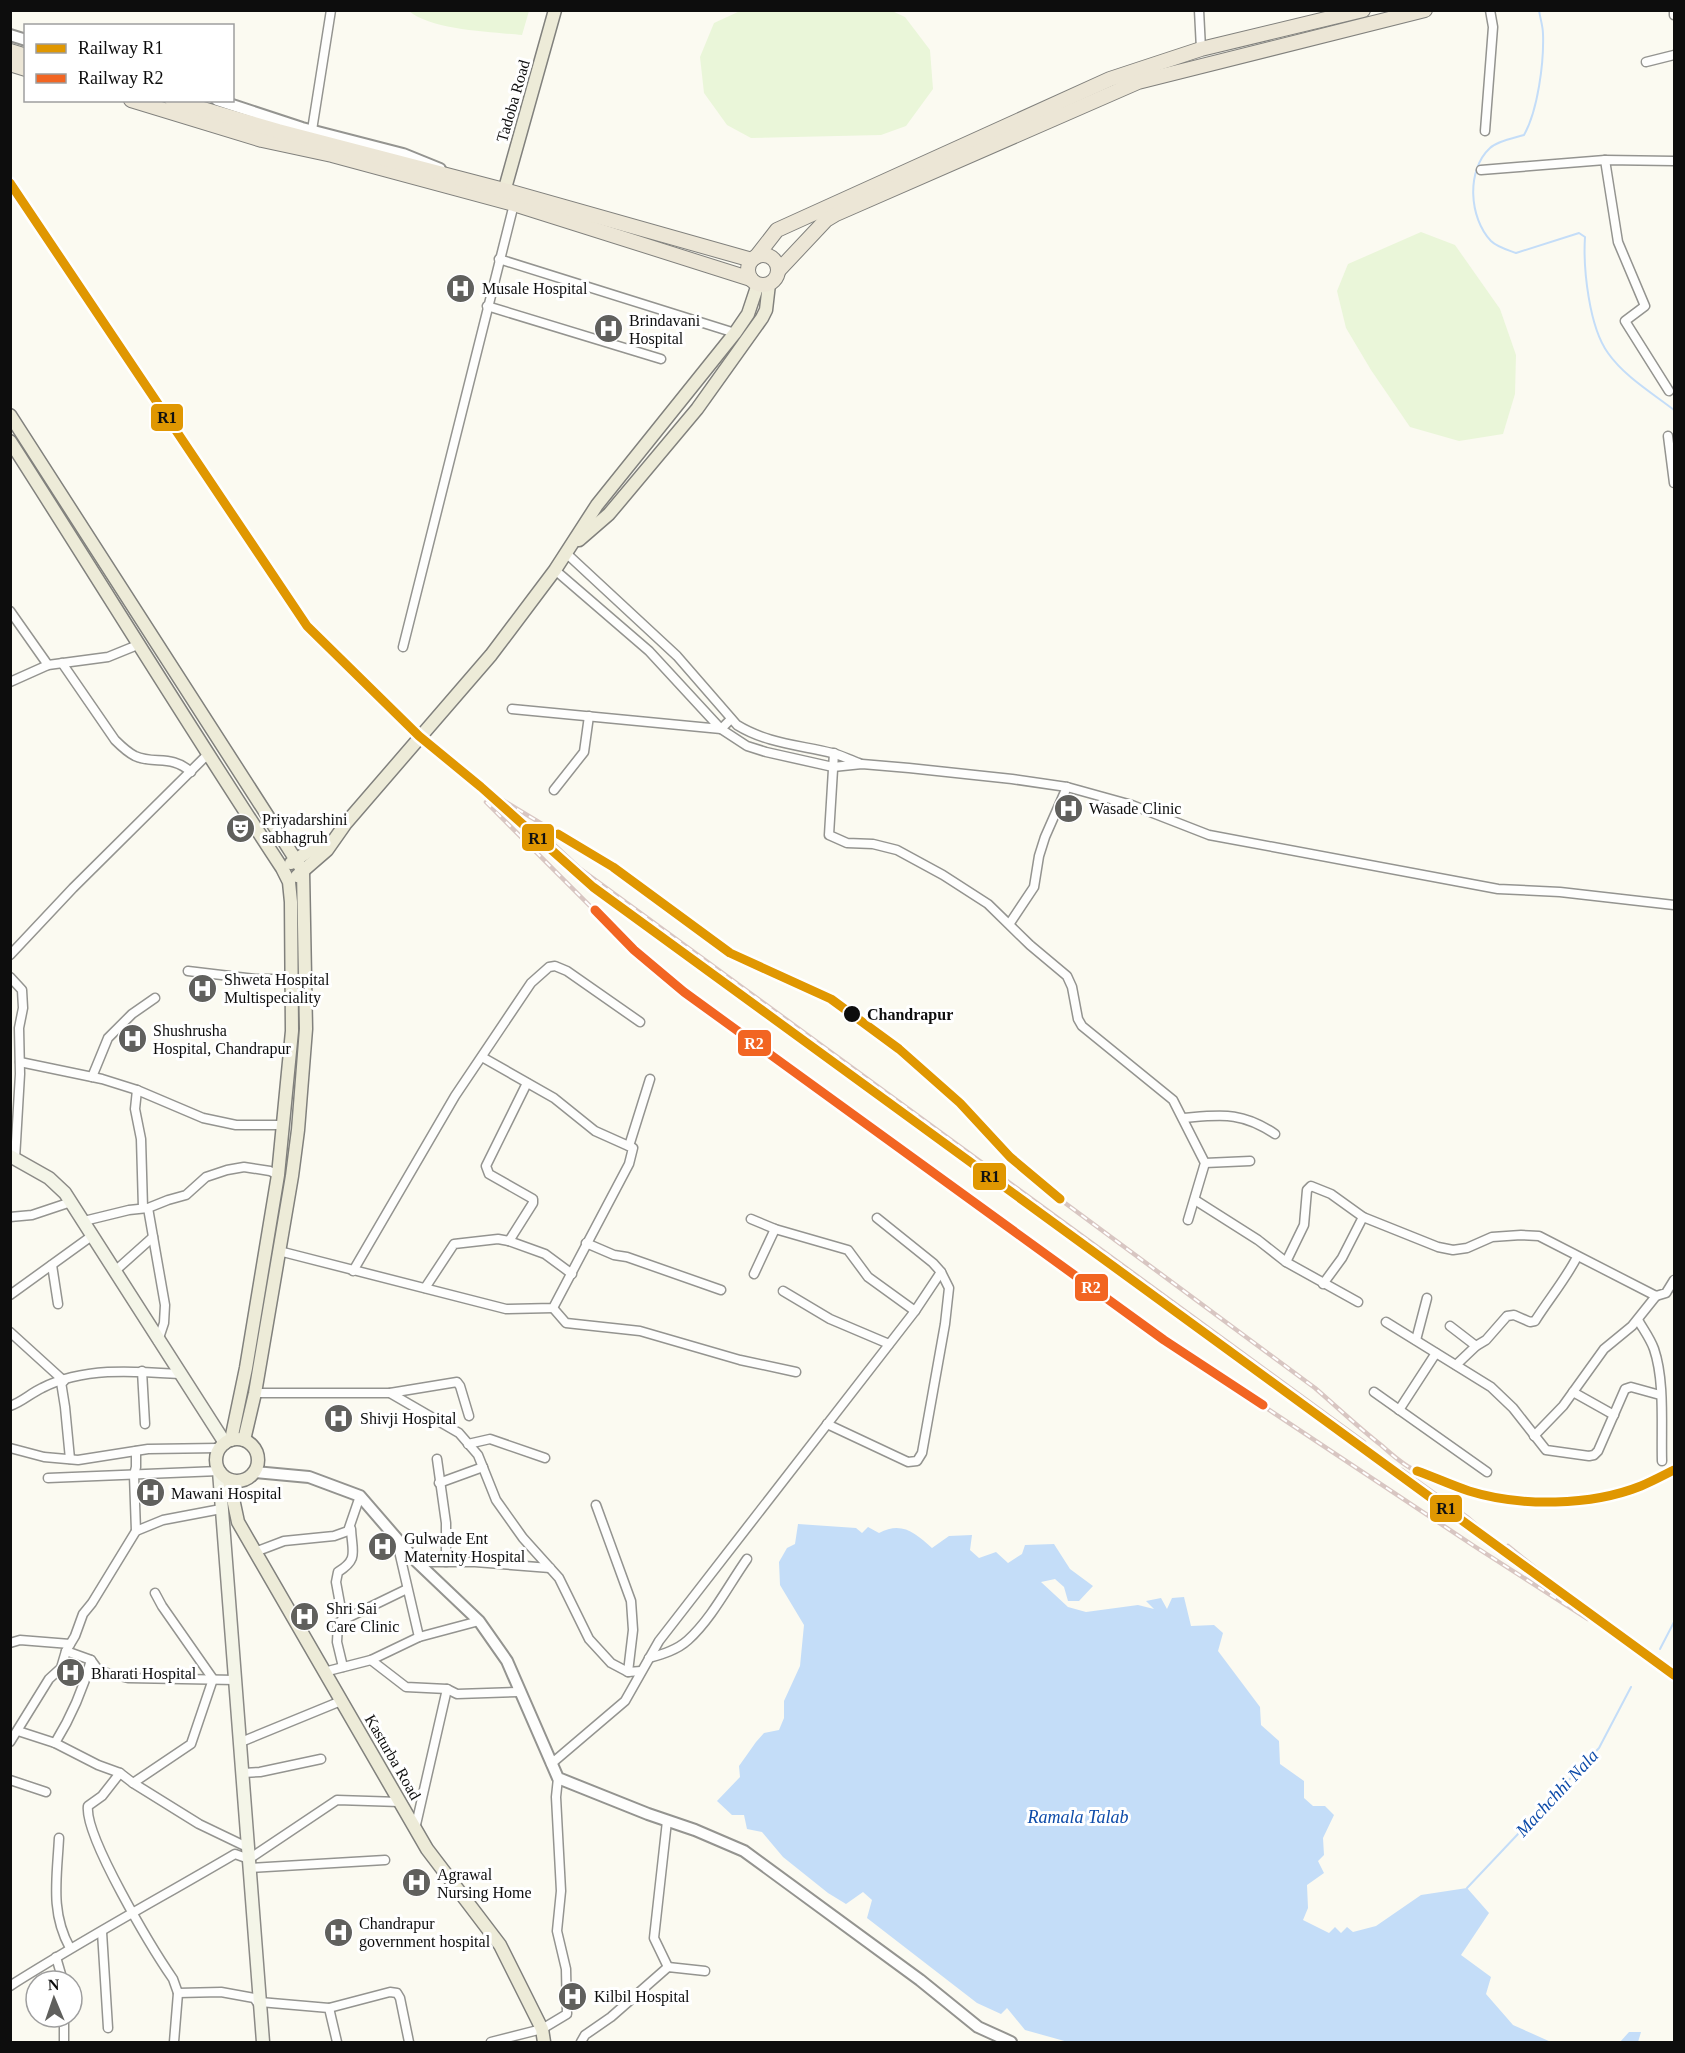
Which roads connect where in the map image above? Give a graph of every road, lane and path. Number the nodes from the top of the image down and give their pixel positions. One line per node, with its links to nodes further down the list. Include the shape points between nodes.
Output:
1 (331, 10): 13 (street)
2 (555, 10): 19 (main road, Tadoba Road)
3 (1199, 10): 7 (street)
4 (1425, 10): 6 (highway)
5 (1490, 10): 14 (street, via 1493,27)
6 (1363, 14): 7 (highway); 22 (highway, via 1130,85 836,214)
7 (1201, 50): 21 (highway, via 1110,79 777,230)
8 (1674, 55): 9 (street)
9 (1646, 62)
10 (138, 102): 19 (highway, via 262,140)
11 (179, 102): 18 (highway)
12 (223, 102): 13 (street)
13 (312, 130): 18 (street, via 403,154)
14 (1485, 131)
15 (1605, 160): 16 (street); 17 (street); 27 (street, via 1618,242 1645,306 1625,321)
16 (1674, 161)
17 (1480, 170)
18 (456, 177): 19 (highway)
19 (507, 198): 20 (street); 21 (highway); 23 (highway)
20 (500, 259): 24 (street); 25 (street)
21 (754, 259): 22 (highway, via 769,257); 23 (highway, via 748,270)
22 (778, 271): 23 (highway, via 776,278)
23 (759, 282): 25 (main road, via 748,314); 32 (main road, via 766,310 762,318 697,409 609,514)
24 (487, 306): 26 (street); 36 (street)
25 (735, 333): 32 (main road, via 597,505)
26 (661, 359)
27 (1669, 391)
28 (11, 418): 44 (main road)
29 (1668, 436): 31 (street)
30 (10, 441): 35 (main road)
31 (1674, 483)
32 (568, 550): 33 (main road); 42 (street, via 677,656)
33 (555, 570): 43 (street, via 649,651); 52 (main road, via 491,655)
34 (10, 611): 38 (street)
35 (140, 644): 37 (street, via 108,657); 45 (main road)
36 (403, 647)
37 (62, 663): 38 (street); 49 (street, via 123,748 136,756 179,763)
38 (48, 665): 39 (street)
39 (10, 682)
40 (512, 709): 41 (street)
41 (590, 716): 43 (street); 51 (street, via 584,752)
42 (731, 719): 43 (street); 46 (street, via 749,732 774,741)
43 (720, 729): 48 (street, via 747,746)
44 (216, 735): 45 (main road); 53 (main road)
45 (204, 750): 49 (street); 54 (main road)
46 (834, 753): 47 (street); 48 (street)
47 (862, 764): 48 (street); 50 (street)
48 (833, 767): 58 (street, via 829,835 847,843 897,850 971,892)
49 (190, 772): 59 (street)
50 (1067, 787): 57 (street, via 1132,805 1209,835 1498,889); 58 (street, via 1045,837 1033,891)
51 (554, 790)
52 (331, 843): 53 (main road, via 318,845); 55 (main road)
53 (296, 859): 54 (main road); 55 (main road)
54 (282, 868): 56 (main road)
55 (303, 871): 56 (main road); 93 (main road, via 306,1029 297,1142)
56 (289, 882): 62 (main road)
57 (1674, 905)
58 (1010, 923): 71 (street, via 1066,976 1082,1026 1169,1096)
59 (10, 955)
60 (188, 970): 62 (street, via 255,979)
61 (10, 977): 66 (street, via 22,990)
62 (292, 979): 72 (main road, via 292,1031)
63 (155, 998): 67 (street, via 108,1038)
64 (640, 1022): 65 (street, via 567,971 549,967 531,983)
65 (482, 1057): 69 (street); 98 (street)
66 (20, 1062): 67 (street); 75 (street)
67 (92, 1077): 70 (street)
68 (650, 1079): 74 (street)
69 (527, 1083): 74 (street, via 554,1098 595,1131); 91 (street, via 486,1166 489,1174 533,1199)
70 (137, 1090): 72 (street, via 203,1118 236,1125); 81 (street, via 135,1109)
71 (1183, 1118): 73 (street, via 1242,1117); 77 (street)
72 (283, 1125): 78 (main road)
73 (1275, 1134)
74 (629, 1146): 92 (street, via 633,1148 629,1164)
75 (13, 1157): 80 (main road, via 49,1178)
76 (1250, 1161): 77 (street)
77 (1205, 1162): 79 (street)
78 (278, 1175): 81 (street, via 244,1167 227,1170 206,1178 186,1195); 142 (main road, via 246,1368)
79 (1195, 1200): 86 (street); 95 (street)
80 (71, 1202): 82 (street, via 32,1215); 87 (main road)
81 (146, 1208): 87 (street); 90 (street)
82 (10, 1217)
83 (1364, 1217): 94 (street, via 1438,1248 1460,1249 1492,1237 1530,1234); 95 (street, via 1331,1194 1309,1187 1304,1225); 103 (street)
84 (877, 1218): 99 (street)
85 (751, 1219): 88 (street)
86 (1188, 1220)
87 (84, 1221): 89 (main road)
88 (775, 1229): 101 (street); 113 (street, via 848,1250 868,1276)
89 (93, 1235): 96 (street); 97 (main road)
90 (153, 1237): 97 (street); 119 (street, via 165,1305)
91 (509, 1241): 100 (street, via 545,1254); 104 (street, via 454,1244)
92 (586, 1243): 100 (street); 105 (street)
93 (279, 1251): 98 (street); 130 (main road)
94 (1577, 1257): 108 (street); 121 (street, via 1563,1284 1535,1321 1509,1315)
95 (1287, 1262): 103 (street)
96 (52, 1265): 107 (street); 111 (street)
97 (115, 1271): 119 (main road)
98 (353, 1271): 104 (street)
99 (941, 1272): 113 (street); 138 (street, via 949,1296 917,1461 908,1462)
100 (572, 1274): 112 (street)
101 (754, 1274)
102 (1674, 1280): 108 (street, via 1666,1293)
103 (1323, 1284): 110 (street)
104 (424, 1288): 112 (street, via 506,1309)
105 (721, 1290)
106 (783, 1291): 120 (street, via 830,1319)
107 (10, 1295)
108 (1656, 1296): 114 (street)
109 (1427, 1298): 118 (street)
110 (1358, 1302)
111 (58, 1304)
112 (553, 1308): 125 (street, via 566,1323 640,1331)
113 (915, 1311): 120 (street)
114 (1638, 1320): 129 (street, via 1604,1349); 132 (street, via 1655,1352)
115 (1386, 1322): 118 (street)
116 (1450, 1326): 121 (street)
117 (10, 1332): 127 (street)
118 (1416, 1340): 122 (street)
119 (158, 1341): 126 (main road)
120 (889, 1344): 138 (street)
121 (1476, 1346): 123 (street)
122 (1436, 1353): 123 (street); 134 (street)
123 (1456, 1365): 139 (street, via 1503,1397)
124 (142, 1371): 126 (street); 127 (street, via 105,1372); 137 (street)
125 (796, 1372)
126 (179, 1374): 142 (main road)
127 (62, 1381): 133 (street); 147 (street)
128 (1374, 1392): 134 (street)
129 (1573, 1392): 135 (street); 139 (street)
130 (255, 1393): 131 (street); 140 (main road)
131 (390, 1393): 136 (street, via 457,1382); 141 (street, via 459,1432)
132 (1660, 1395): 135 (street, via 1628,1387); 148 (street)
133 (10, 1406)
134 (1399, 1410): 152 (street)
135 (1614, 1414): 139 (street, via 1598,1451 1590,1456 1551,1452)
136 (469, 1416)
137 (145, 1424)
138 (827, 1424): 175 (street)
139 (1534, 1436)
140 (244, 1440): 142 (main road); 151 (main road, via 258,1453)
141 (468, 1443): 146 (street, via 495,1440); 149 (street)
142 (225, 1444): 144 (street); 150 (main road, via 216,1462)
143 (10, 1449): 147 (street)
144 (136, 1451): 147 (street); 153 (street)
145 (437, 1458): 156 (street)
146 (545, 1458)
147 (70, 1460)
148 (1662, 1461)
149 (483, 1467): 156 (street); 167 (street, via 496,1500)
150 (219, 1471): 153 (street); 155 (main road); 159 (main road)
151 (255, 1472): 155 (main road, via 243,1481); 157 (street, via 309,1477)
152 (1486, 1472)
153 (134, 1475): 154 (street); 161 (street)
154 (48, 1478)
155 (228, 1480): 163 (main road, Kasturba Road, via 238,1522)
156 (439, 1483): 166 (street, via 446,1523)
157 (360, 1496): 160 (street); 162 (street)
158 (596, 1505): 181 (street, via 631,1601 633,1630)
159 (221, 1509): 161 (street, via 163,1520); 183 (main road)
160 (351, 1529): 163 (street, via 334,1536 284,1541); 170 (street, via 352,1561 338,1572 336,1582)
161 (136, 1531): 174 (street, via 83,1614)
162 (396, 1538): 165 (street); 168 (street)
163 (255, 1552): 180 (main road, Kasturba Road)
164 (747, 1559): 175 (street, via 687,1641 670,1652)
165 (417, 1562): 166 (street); 171 (street)
166 (446, 1562): 167 (street)
167 (550, 1568): 181 (street, via 559,1578 589,1639 610,1663)
168 (407, 1589): 170 (street); 172 (street)
169 (155, 1593): 182 (street)
170 (343, 1620): 178 (street, via 338,1623 336,1636)
171 (479, 1621): 172 (street); 185 (street, via 507,1661)
172 (419, 1637): 177 (street)
173 (10, 1643): 174 (street, via 20,1640)
174 (68, 1647): 176 (street); 187 (street, via 62,1668 49,1679)
175 (649, 1658): 179 (street)
176 (91, 1660): 182 (street, via 99,1671 128,1678); 190 (street, via 69,1720)
177 (371, 1660): 178 (street); 184 (street, via 406,1687)
178 (343, 1667): 180 (street)
179 (641, 1671): 181 (street); 192 (street, via 625,1701)
180 (324, 1672): 186 (main road, Kasturba Road)
181 (628, 1672)
182 (213, 1679): 183 (street); 197 (street, via 191,1744)
183 (236, 1680): 189 (main road)
184 (447, 1689): 185 (street, via 458,1694); 201 (street)
185 (519, 1692): 192 (street)
186 (341, 1701): 189 (street); 199 (main road, Kasturba Road)
187 (18, 1731): 188 (street); 190 (street)
188 (10, 1742)
189 (241, 1742): 194 (main road)
190 (55, 1743): 193 (street)
191 (321, 1759): 194 (street)
192 (551, 1764): 195 (street)
193 (120, 1773): 197 (street); 205 (street, via 102,1796 90,1803 88,1818 100,1850)
194 (243, 1773): 203 (main road)
195 (558, 1778): 200 (street); 217 (street, via 561,1891 557,1931 567,1969 567,2014)
196 (10, 1780): 198 (street)
197 (132, 1783): 203 (street)
198 (46, 1792)
199 (400, 1802): 201 (main road, Kasturba Road); 203 (street, via 337,1800)
200 (667, 1821): 209 (street, via 654,1938); 225 (street, via 744,1851 978,2027)
201 (415, 1829): 217 (main road, Kasturba Road, via 501,1945)
202 (59, 1838): 207 (street, via 56,1908)
203 (249, 1859): 204 (street); 205 (street, via 235,1854); 214 (main road)
204 (385, 1860)
205 (134, 1913): 206 (street); 213 (street)
206 (102, 1932): 207 (street); 216 (street)
207 (70, 1948): 208 (street)
208 (56, 1957): 210 (street); 212 (street)
209 (668, 1967): 211 (street); 224 (street, via 585,2035)
210 (60, 1969)
211 (705, 1971)
212 (10, 1986)
213 (178, 1993): 214 (street, via 221,1992 254,1998); 218 (street)
214 (260, 2005): 215 (street); 219 (main road)
215 (329, 2008): 220 (street); 221 (street, via 396,1993)
216 (108, 2028)
217 (542, 2029): 222 (street); 223 (main road, Kasturba Road)
218 (174, 2043)
219 (263, 2043)
220 (337, 2043)
221 (409, 2043)
222 (491, 2043)
223 (544, 2043)
224 (581, 2043)
225 (1011, 2043)

